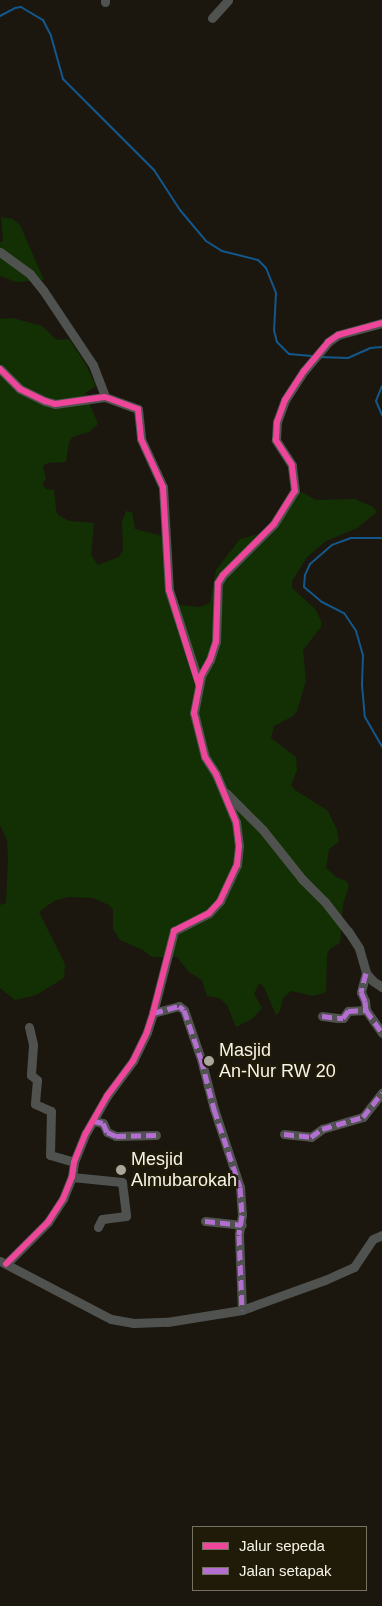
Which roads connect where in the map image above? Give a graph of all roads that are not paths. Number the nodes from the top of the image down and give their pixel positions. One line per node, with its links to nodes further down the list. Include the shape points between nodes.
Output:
1 (228, 0): 2 (street)
2 (212, 18)
3 (0, 252): 6 (street, via 30,274 43,290 93,365)
4 (382, 322): 7 (street, via 338,335 304,371 282,405 275,430 278,447 292,465 295,491 274,524 218,583 216,642 200,676)
5 (0, 369): 6 (street, via 20,389 50,402)
6 (105, 397): 7 (street, via 139,410 141,439 163,487 169,590)
7 (200, 686): 8 (street, via 194,713 197,727 205,756)
8 (223, 790): 9 (street, via 263,830 348,931 359,948); 12 (street, via 236,822 237,864 220,901 209,913 174,931)
9 (366, 973): 10 (street); 11 (street, via 361,992)
10 (382, 987)
11 (366, 1010): 13 (street, via 347,1011 342,1018); 15 (street)
12 (153, 1013): 17 (street, via 133,1061 102,1104); 23 (street, via 179,1006 184,1010 240,1187)
13 (322, 1016)
14 (29, 1027): 20 (street, via 33,1044 31,1075 37,1080 34,1104 51,1111 50,1155)
15 (382, 1033)
16 (382, 1093): 18 (street, via 363,1117 322,1129 311,1137)
17 (94, 1121): 19 (street, via 103,1123 107,1132 116,1136); 20 (street)
18 (284, 1134)
19 (156, 1135)
20 (74, 1162): 21 (street)
21 (72, 1177): 24 (street, via 122,1182 126,1216 102,1219); 26 (street, via 48,1222)
22 (205, 1221): 23 (street)
23 (242, 1225): 27 (street, via 239,1235)
24 (98, 1227)
25 (382, 1235): 27 (street, via 373,1240 354,1267)
26 (3, 1263): 27 (street, via 120,1321 168,1322)
27 (242, 1310)

